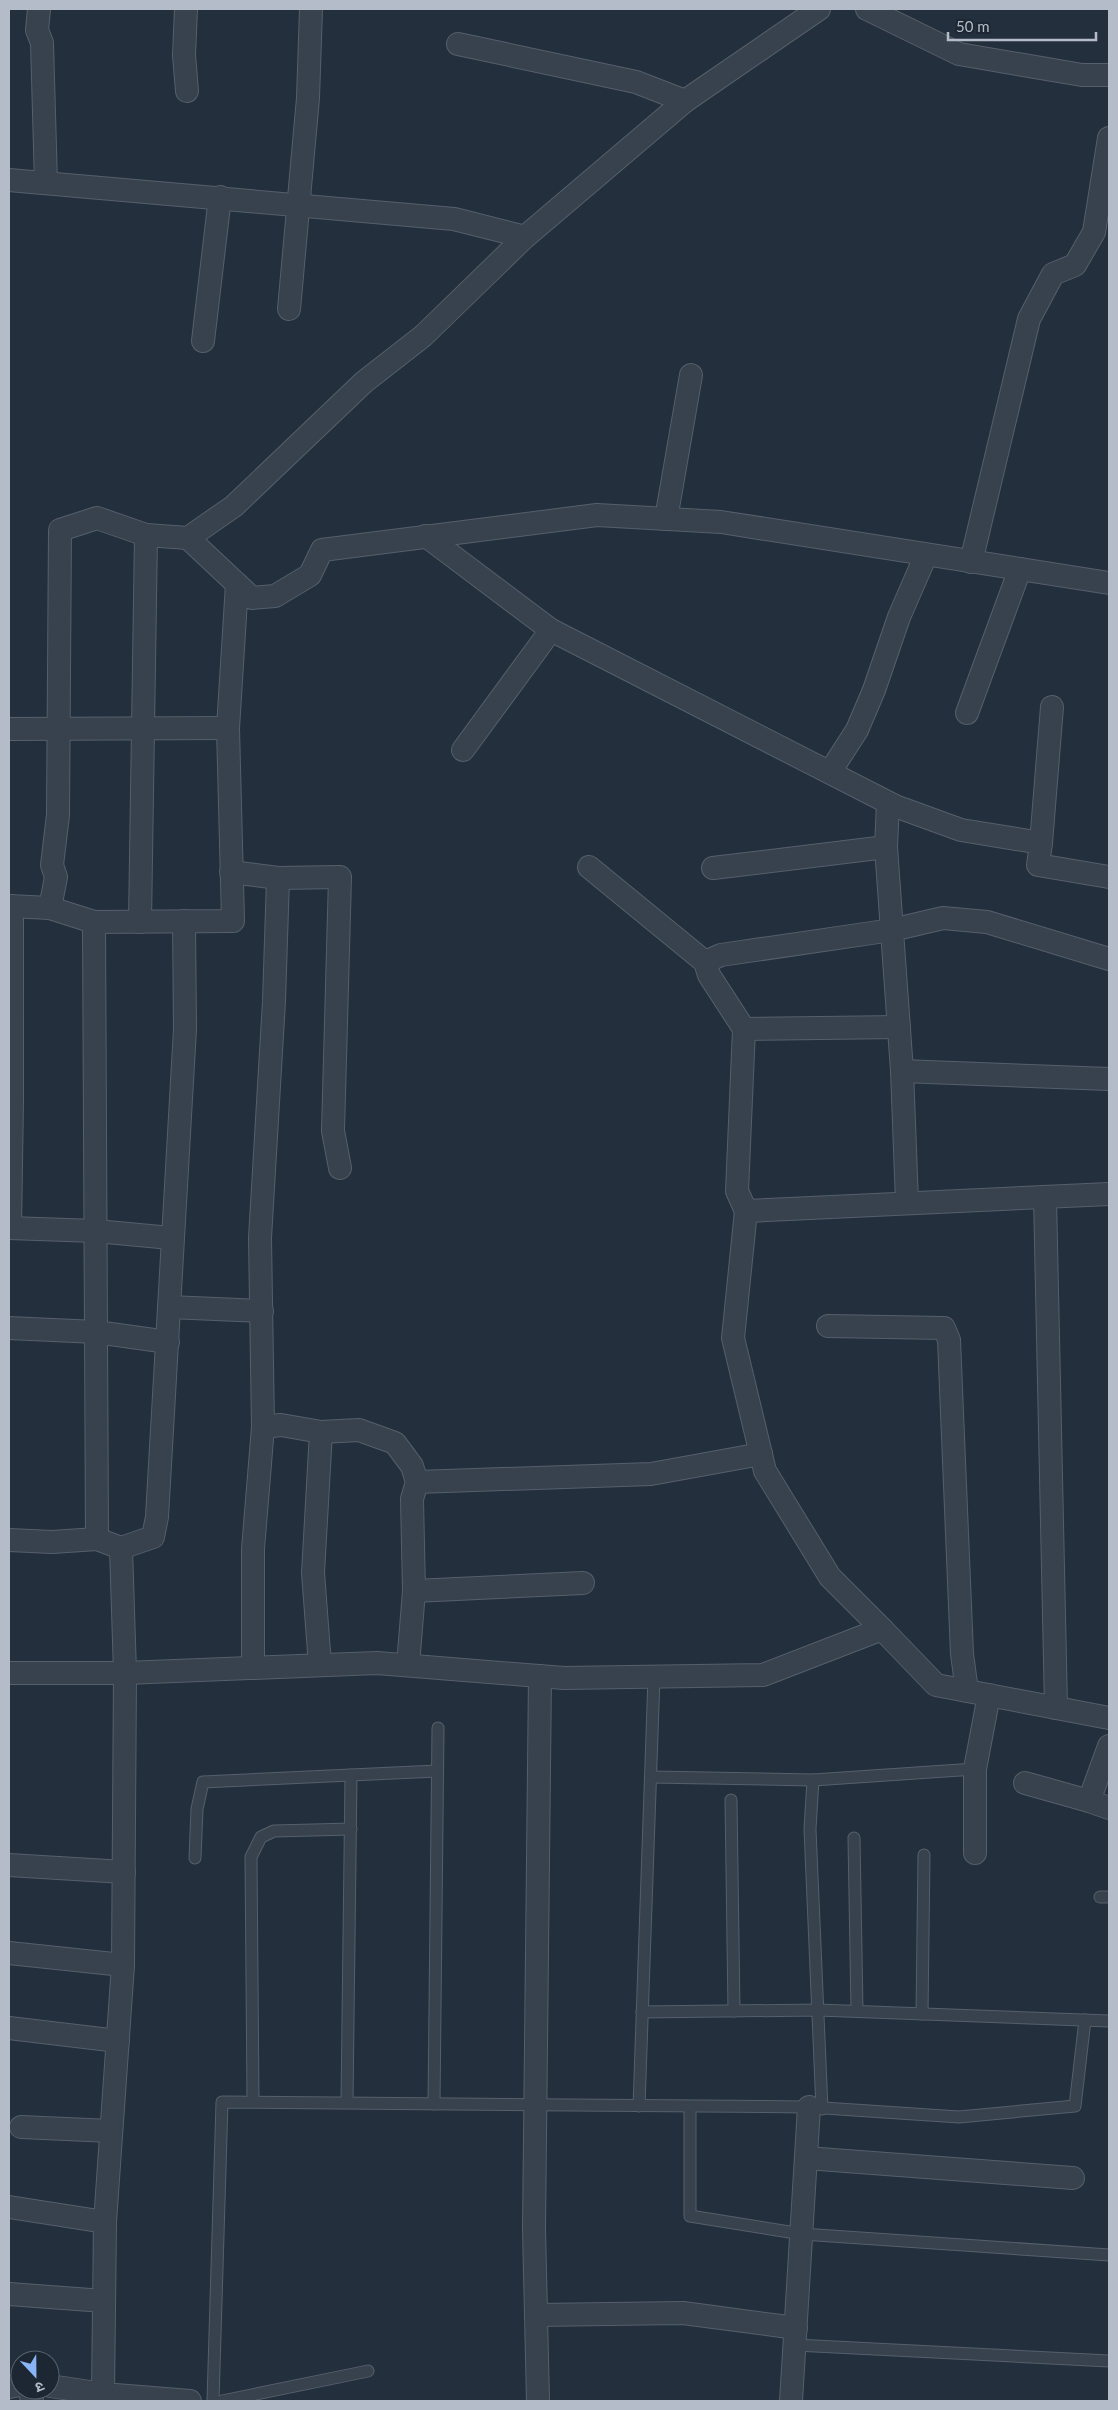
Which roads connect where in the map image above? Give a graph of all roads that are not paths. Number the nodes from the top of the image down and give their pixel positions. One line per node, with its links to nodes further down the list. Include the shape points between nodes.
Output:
1 (38, 9): 12 (street)
2 (186, 9): 8 (street, via 184,55)
3 (311, 9): 14 (street, via 308,98)
4 (819, 9): 9 (street)
5 (867, 9): 7 (street, via 960,54 1082,75)
6 (458, 44): 9 (street, via 636,82)
7 (1109, 75)
8 (187, 91)
9 (685, 101): 15 (street)
10 (1109, 138): 24 (street, via 1094,232 1075,265 1053,274 1029,319)
11 (9, 180): 12 (street)
12 (46, 183): 13 (street)
13 (220, 197): 14 (street); 17 (street)
14 (298, 204): 15 (street, via 454,219); 16 (street)
15 (525, 237): 22 (street, via 423,336 364,382 234,506)
16 (289, 309)
17 (203, 341)
18 (691, 375): 19 (street)
19 (666, 519): 21 (street, via 597,515); 23 (street, via 721,522)
20 (146, 535): 22 (street); 33 (street, via 97,518 60,530); 34 (street)
21 (426, 536): 26 (street, via 322,550 310,574 275,596 252,598); 28 (street)
22 (188, 538): 26 (street)
23 (926, 554): 24 (street); 36 (street, via 857,730)
24 (971, 562): 25 (street)
25 (1020, 569): 27 (street); 30 (street)
26 (237, 584): 31 (street)
27 (1109, 584)
28 (551, 630): 35 (street); 36 (street)
29 (1052, 707): 38 (street)
30 (967, 713)
31 (228, 728): 34 (street); 42 (street)
32 (9, 729): 33 (street)
33 (59, 729): 34 (street); 46 (street, via 58,815 52,865 56,877)
34 (143, 729): 49 (street)
35 (463, 750)
36 (830, 772): 37 (street)
37 (888, 803): 38 (street, via 961,830); 39 (street)
38 (1041, 843): 43 (street, via 1038,866)
39 (886, 847): 41 (street); 50 (street)
40 (589, 867): 52 (street)
41 (712, 868)
42 (231, 872): 44 (street); 47 (street, via 233,921)
43 (1109, 877)
44 (278, 878): 57 (street, via 340,877 333,1131); 66 (street, via 260,1238)
45 (10, 906): 46 (street); 62 (street, via 12,1100)
46 (50, 908): 48 (street)
47 (184, 921): 49 (street); 64 (street, via 185,1029)
48 (94, 922): 49 (street); 63 (street)
49 (140, 922)
50 (892, 930): 51 (street, via 943,918 987,922); 52 (street, via 721,955); 53 (street)
51 (1109, 959)
52 (705, 962): 54 (street, via 709,975)
53 (899, 1027): 54 (street); 55 (street)
54 (744, 1029): 61 (street, via 737,1192)
55 (902, 1071): 56 (street); 60 (street)
56 (1109, 1079)
57 (340, 1168)
58 (1109, 1194): 59 (street)
59 (1045, 1197): 60 (street); 90 (street)
60 (907, 1202): 61 (street)
61 (746, 1211): 73 (street, via 733,1338)
62 (9, 1228): 63 (street)
63 (96, 1232): 64 (street); 69 (street)
64 (172, 1238): 65 (street)
65 (168, 1307): 66 (street); 70 (street)
66 (262, 1311): 71 (street)
67 (828, 1326): 88 (street, via 944,1328 949,1340 962,1654)
68 (9, 1328): 69 (street)
69 (96, 1332): 70 (street); 75 (street)
70 (168, 1342): 77 (street, via 153,1537)
71 (263, 1427): 72 (street, via 281,1425); 83 (street, via 253,1549)
72 (321, 1432): 74 (street, via 359,1430 395,1443 412,1466); 81 (street, via 313,1573)
73 (761, 1454): 74 (street, via 651,1474); 80 (street, via 765,1471 830,1577)
74 (417, 1482): 79 (street, via 412,1500)
75 (97, 1539): 76 (street); 77 (street)
76 (9, 1540)
77 (121, 1548): 85 (street)
78 (583, 1584): 79 (street)
79 (414, 1591): 82 (street)
80 (882, 1629): 87 (street, via 763,1675); 88 (street, via 936,1685)
81 (320, 1665): 82 (street, via 377,1662); 83 (street)
82 (408, 1665): 86 (street)
83 (253, 1668): 85 (street)
84 (9, 1673): 85 (street)
85 (125, 1673): 108 (street)
86 (540, 1676): 87 (street); 123 (street)
87 (654, 1677): 97 (lane)
88 (967, 1691): 89 (street)
89 (989, 1695): 90 (street); 94 (street)
90 (1056, 1708): 91 (street)
91 (1109, 1718)
92 (438, 1728): 95 (lane)
93 (1109, 1746): 101 (street)
94 (975, 1769): 98 (lane); 104 (street)
95 (437, 1771): 96 (lane); 122 (lane)
96 (351, 1775): 102 (lane); 106 (lane, via 203,1782 197,1809)
97 (651, 1777): 98 (lane); 114 (lane)
98 (814, 1780): 111 (lane, via 810,1829)
99 (1025, 1783): 101 (street)
100 (731, 1800): 112 (lane)
101 (1099, 1805)
102 (351, 1829): 120 (lane, via 274,1831 261,1837 251,1857); 121 (lane)
103 (854, 1838): 113 (lane)
104 (975, 1853)
105 (924, 1855): 115 (lane)
106 (195, 1858)
107 (9, 1865): 108 (street)
108 (124, 1872): 110 (street)
109 (9, 1953): 110 (street)
110 (123, 1965): 119 (street)
111 (818, 2010): 112 (lane); 113 (lane); 126 (lane)
112 (734, 2011): 114 (lane)
113 (857, 2011): 115 (lane)
114 (642, 2012): 124 (lane)
115 (922, 2014): 116 (lane)
116 (1085, 2020): 117 (lane); 126 (lane, via 1075,2106 959,2117)
117 (1109, 2021)
118 (9, 2028): 119 (street)
119 (118, 2041): 128 (street)
120 (253, 2100): 121 (lane); 144 (lane, via 222,2102)
121 (347, 2102): 122 (lane)
122 (434, 2104): 123 (lane)
123 (536, 2106): 124 (lane); 137 (street)
124 (639, 2106): 125 (lane)
125 (690, 2106): 126 (lane); 133 (lane, via 690,2216)
126 (816, 2108): 129 (street)
127 (21, 2128): 128 (street)
128 (112, 2131): 132 (street)
129 (806, 2158): 130 (street); 133 (street)
130 (1073, 2178)
131 (9, 2207): 132 (street)
132 (105, 2222): 136 (street)
133 (802, 2234): 134 (lane); 138 (street)
134 (1109, 2255)
135 (9, 2294): 136 (street)
136 (104, 2301): 142 (street)
137 (536, 2315): 138 (street, via 683,2313); 146 (street)
138 (796, 2336): 139 (lane); 147 (street)
139 (1109, 2361)
140 (368, 2371): 145 (lane)
141 (60, 2388): 142 (street)
142 (103, 2394): 143 (street)
143 (190, 2401)
144 (213, 2401)
145 (222, 2401)
146 (538, 2401)
147 (791, 2401)

